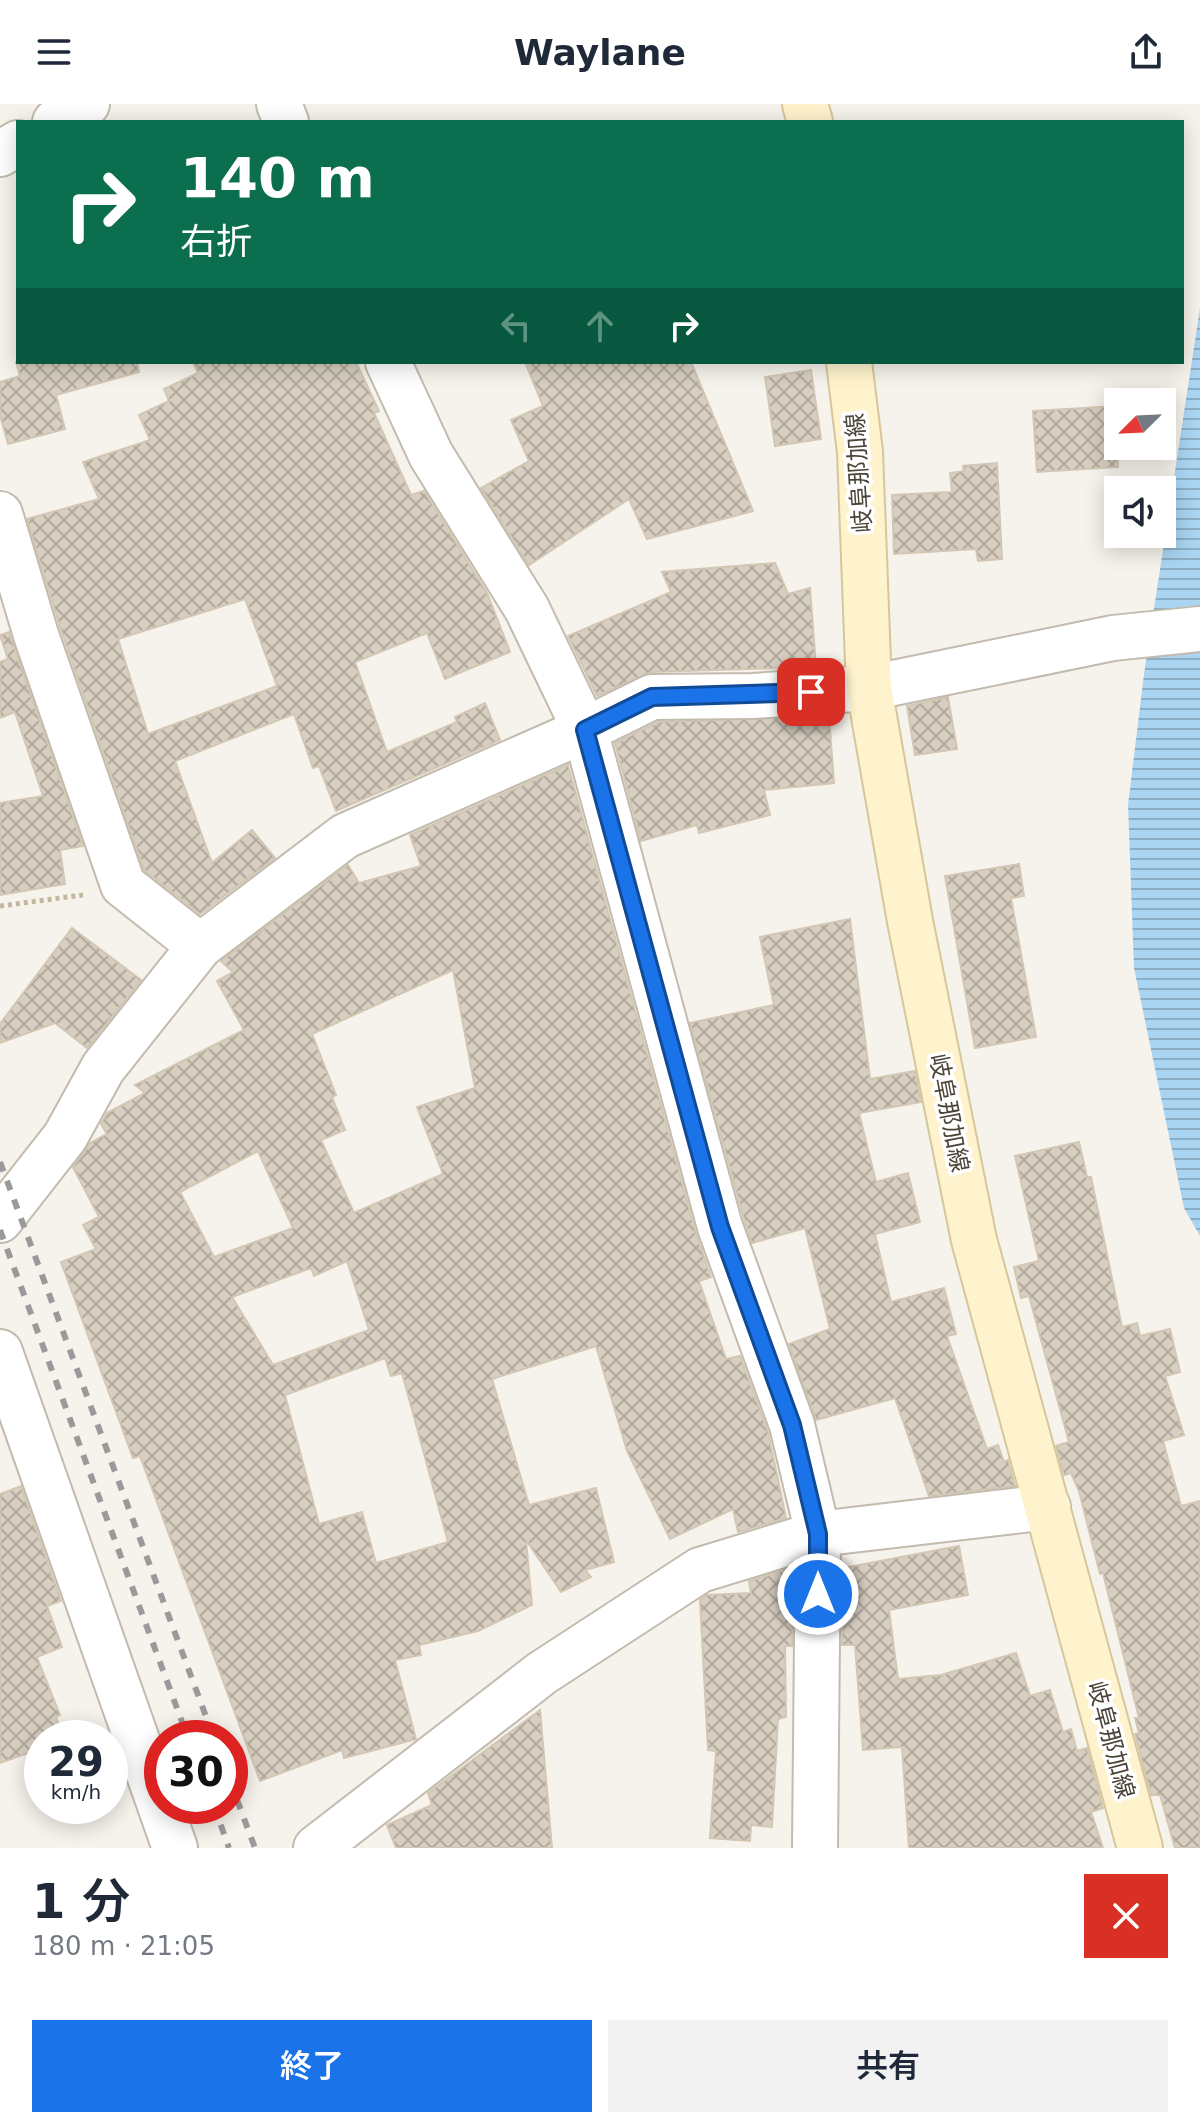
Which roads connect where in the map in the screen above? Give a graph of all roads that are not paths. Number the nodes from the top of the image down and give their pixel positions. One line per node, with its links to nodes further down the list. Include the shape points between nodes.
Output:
1 (87, 104): 2 (street)
2 (59, 120)
3 (389, 364): 8 (street, via 431,455 527,609)
4 (849, 364): 7 (main road, 岐阜那加線, via 860,452)
5 (0, 514): 9 (street, via 123,885)
6 (1200, 629): 7 (street, via 1113,638)
7 (869, 688): 8 (street, via 652,697); 12 (main road, 岐阜那加線, via 974,1240)
8 (585, 730): 9 (street, via 345,836); 13 (street, via 720,1227 792,1425)
9 (200, 946): 10 (street, via 103,1068 65,1137)
10 (0, 1220)
11 (0, 1352): 14 (street)
12 (1048, 1507): 13 (street); 17 (main road, 岐阜那加線)
13 (818, 1534): 15 (street, via 700,1570 542,1673); 16 (street)
14 (175, 1848)
15 (316, 1848)
16 (815, 1848)
17 (1140, 1848)

